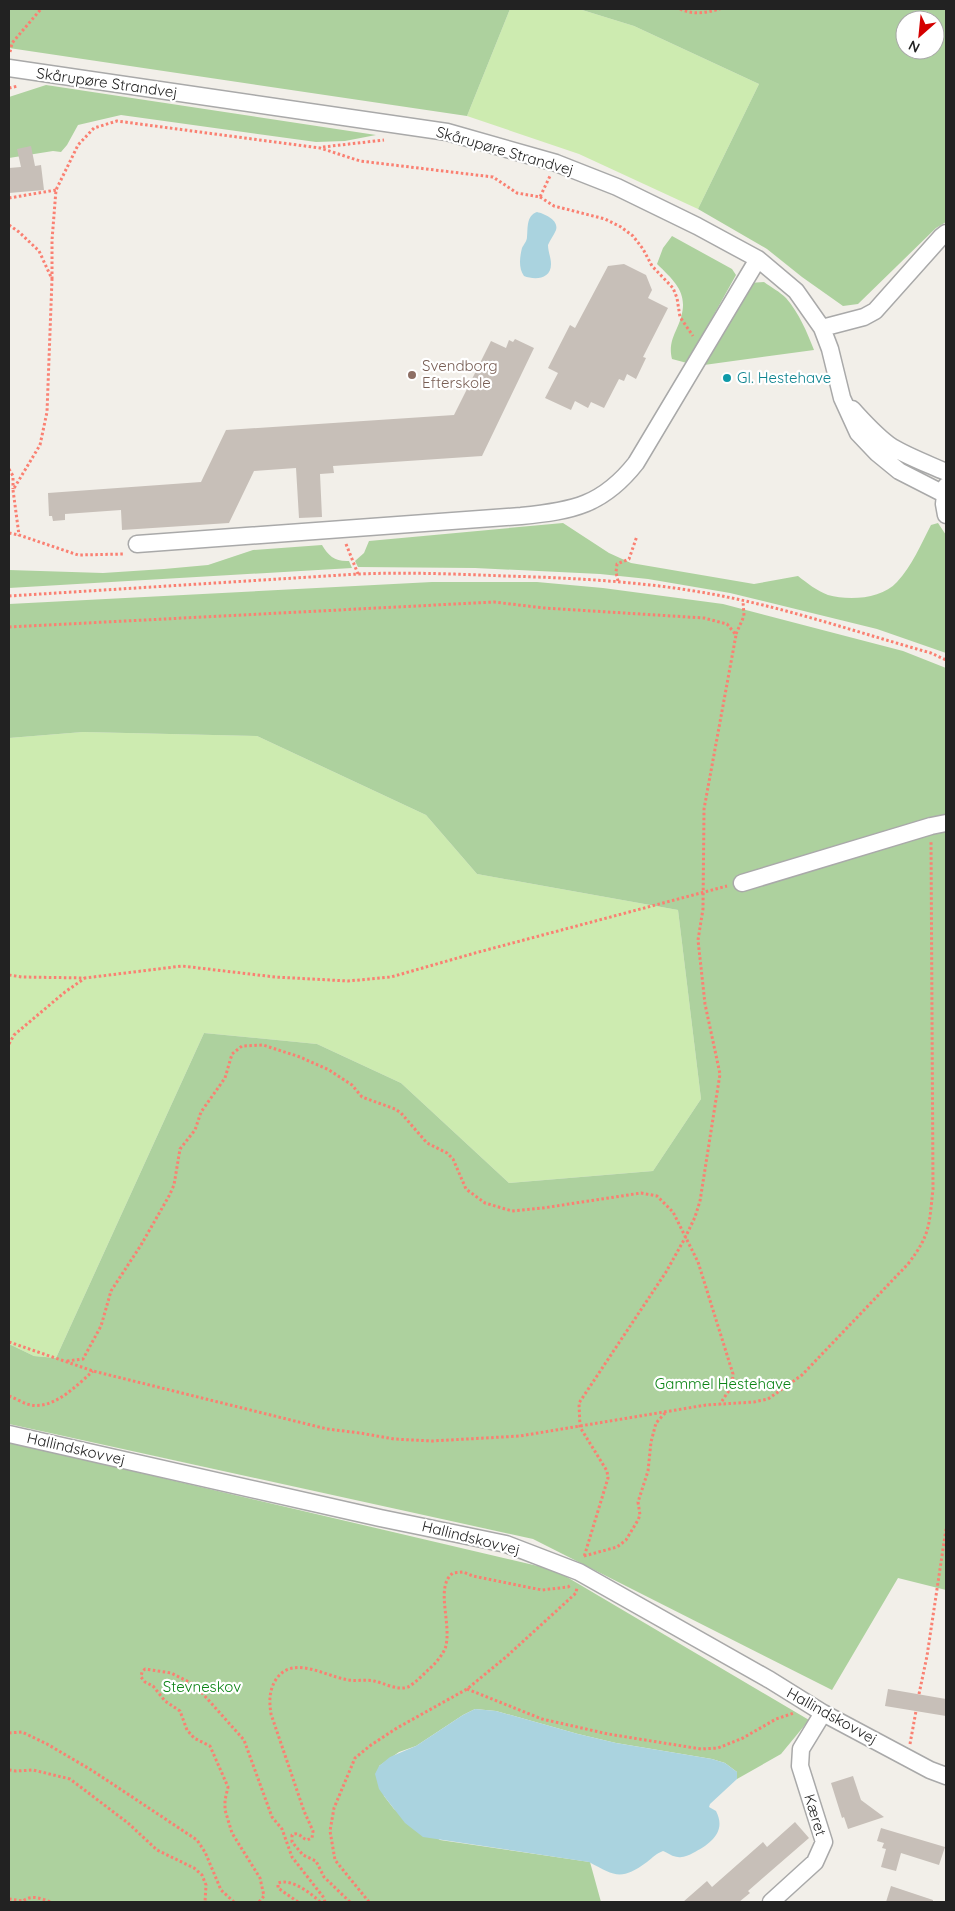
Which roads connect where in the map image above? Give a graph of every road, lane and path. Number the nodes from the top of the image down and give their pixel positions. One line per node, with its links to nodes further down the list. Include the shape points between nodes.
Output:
1 (41, 9): 4 (path, via 12,43)
2 (680, 9): 3 (path, via 706,13)
3 (720, 9)
4 (9, 55)
5 (9, 68): 6 (street, Skårupøre Strandvej)
6 (394, 125): 7 (path, via 389,140); 8 (street, Skårupøre Strandvej, via 447,132)
7 (320, 148): 9 (path, via 117,121 94,128 78,145); 10 (path, via 360,160 493,178 517,193)
8 (556, 163): 10 (path); 14 (street, Skårupøre Strandvej, via 626,192)
9 (56, 190): 11 (path); 15 (path)
10 (540, 197): 17 (path, via 554,206 605,219 633,236 652,266 672,288 685,327)
11 (9, 198)
12 (9, 225): 15 (path, via 39,251)
13 (946, 233): 16 (street, via 874,311 864,318)
14 (758, 259): 16 (street, Skårupøre Strandvej, via 796,291); 17 (street)
15 (52, 279): 21 (path, via 47,412 40,445)
16 (822, 328): 18 (street, Skårupøre Strandvej)
17 (705, 346): 24 (street, via 623,480 606,494 584,505 553,513)
18 (842, 398): 20 (street, Skårupøre Strandvej, via 891,446); 22 (street, Skårupøre Strandvej, via 858,433 877,454 899,471)
19 (9, 469): 21 (path, via 13,476)
20 (946, 472)
21 (13, 490): 26 (path)
22 (945, 490): 23 (street)
23 (946, 515)
24 (340, 528): 28 (street); 29 (path)
25 (9, 533): 26 (path)
26 (19, 535): 28 (path, via 78,555 126,554)
27 (637, 536): 30 (path, via 629,559 617,564)
28 (137, 544)
29 (358, 574): 30 (path, via 403,572); 31 (path)
30 (618, 581): 32 (path)
31 (9, 596)
32 (743, 602): 34 (path, via 744,616); 35 (path, via 826,622)
33 (9, 627): 34 (path, via 494,602 704,618 726,624)
34 (736, 635): 38 (path, via 704,809)
35 (946, 660)
36 (939, 824): 37 (street); 47 (path, via 933,1188 929,1229 908,1264 802,1375 768,1399)
37 (742, 883): 38 (path)
38 (704, 891): 40 (path, via 390,977 348,981 275,978 182,966); 42 (path, via 698,940 705,1004 720,1074 700,1201)
39 (9, 975): 40 (path)
40 (85, 978): 41 (path, via 21,1028)
41 (9, 1044)
42 (685, 1238): 44 (path, via 673,1212 651,1194 512,1211 484,1202 466,1189 447,1153 427,1143 401,1113 362,1097 352,1085 330,1070 300,1057 263,1045 242,1046 232,1054 225,1078 180,1149 169,1196 111,1291 101,1326 83,1359); 47 (path, via 698,1262 733,1374 732,1386); 49 (path, via 645,1305 579,1403)
43 (9, 1342): 44 (path)
44 (66, 1361): 45 (path)
45 (93, 1371): 46 (path, via 72,1390 49,1404 28,1405); 49 (path, via 327,1429 394,1439 432,1441 520,1436)
46 (9, 1396)
47 (720, 1404): 48 (path)
48 (666, 1412): 49 (path); 52 (path, via 656,1423 651,1442 648,1471 638,1502 638,1520 626,1540)
49 (580, 1427): 52 (path, via 608,1478)
50 (9, 1434): 52 (street, Hallindskovvej, via 506,1544)
51 (946, 1529): 54 (path)
52 (582, 1564): 53 (path, via 576,1593); 56 (street, Hallindskovvej, via 770,1680); 69 (path, via 572,1584 549,1590 463,1572 453,1573 443,1589 447,1617 445,1649 438,1660 408,1687 348,1680 297,1667 287,1669 274,1682 269,1700 271,1714 313,1831 312,1838 307,1840 299,1834 292,1835 292,1842 303,1855 316,1861 324,1877)
53 (467, 1689): 56 (path, via 542,1718 608,1734 702,1749 718,1748 743,1738 790,1713); 70 (path, via 397,1728 355,1758 334,1808 330,1831 335,1860)
54 (919, 1694)
55 (916, 1711): 58 (path)
56 (820, 1718): 58 (street, Hallindskovvej); 71 (street, Kæret, via 801,1749 800,1766 824,1842 815,1862)
57 (9, 1732): 64 (path, via 22,1732 47,1744 196,1840 205,1852 221,1890)
58 (906, 1756): 60 (street, Hallindskovvej)
59 (9, 1770): 63 (path, via 33,1770 70,1779 128,1823 157,1850 202,1875 206,1885)
60 (946, 1776)
61 (9, 1899): 62 (path, via 38,1897)
62 (51, 1902)
63 (205, 1902)
64 (234, 1902)
65 (259, 1902): 68 (path, via 264,1896 260,1878 232,1832 224,1800 228,1787 210,1746 194,1738 187,1730 180,1711 145,1682 141,1677 145,1669 171,1673 195,1685 244,1740 272,1817 282,1830 292,1857)
66 (298, 1902): 67 (path, via 278,1888 278,1883 290,1883)
67 (320, 1902)
68 (325, 1902)
69 (350, 1902)
70 (369, 1902)
71 (770, 1902)

